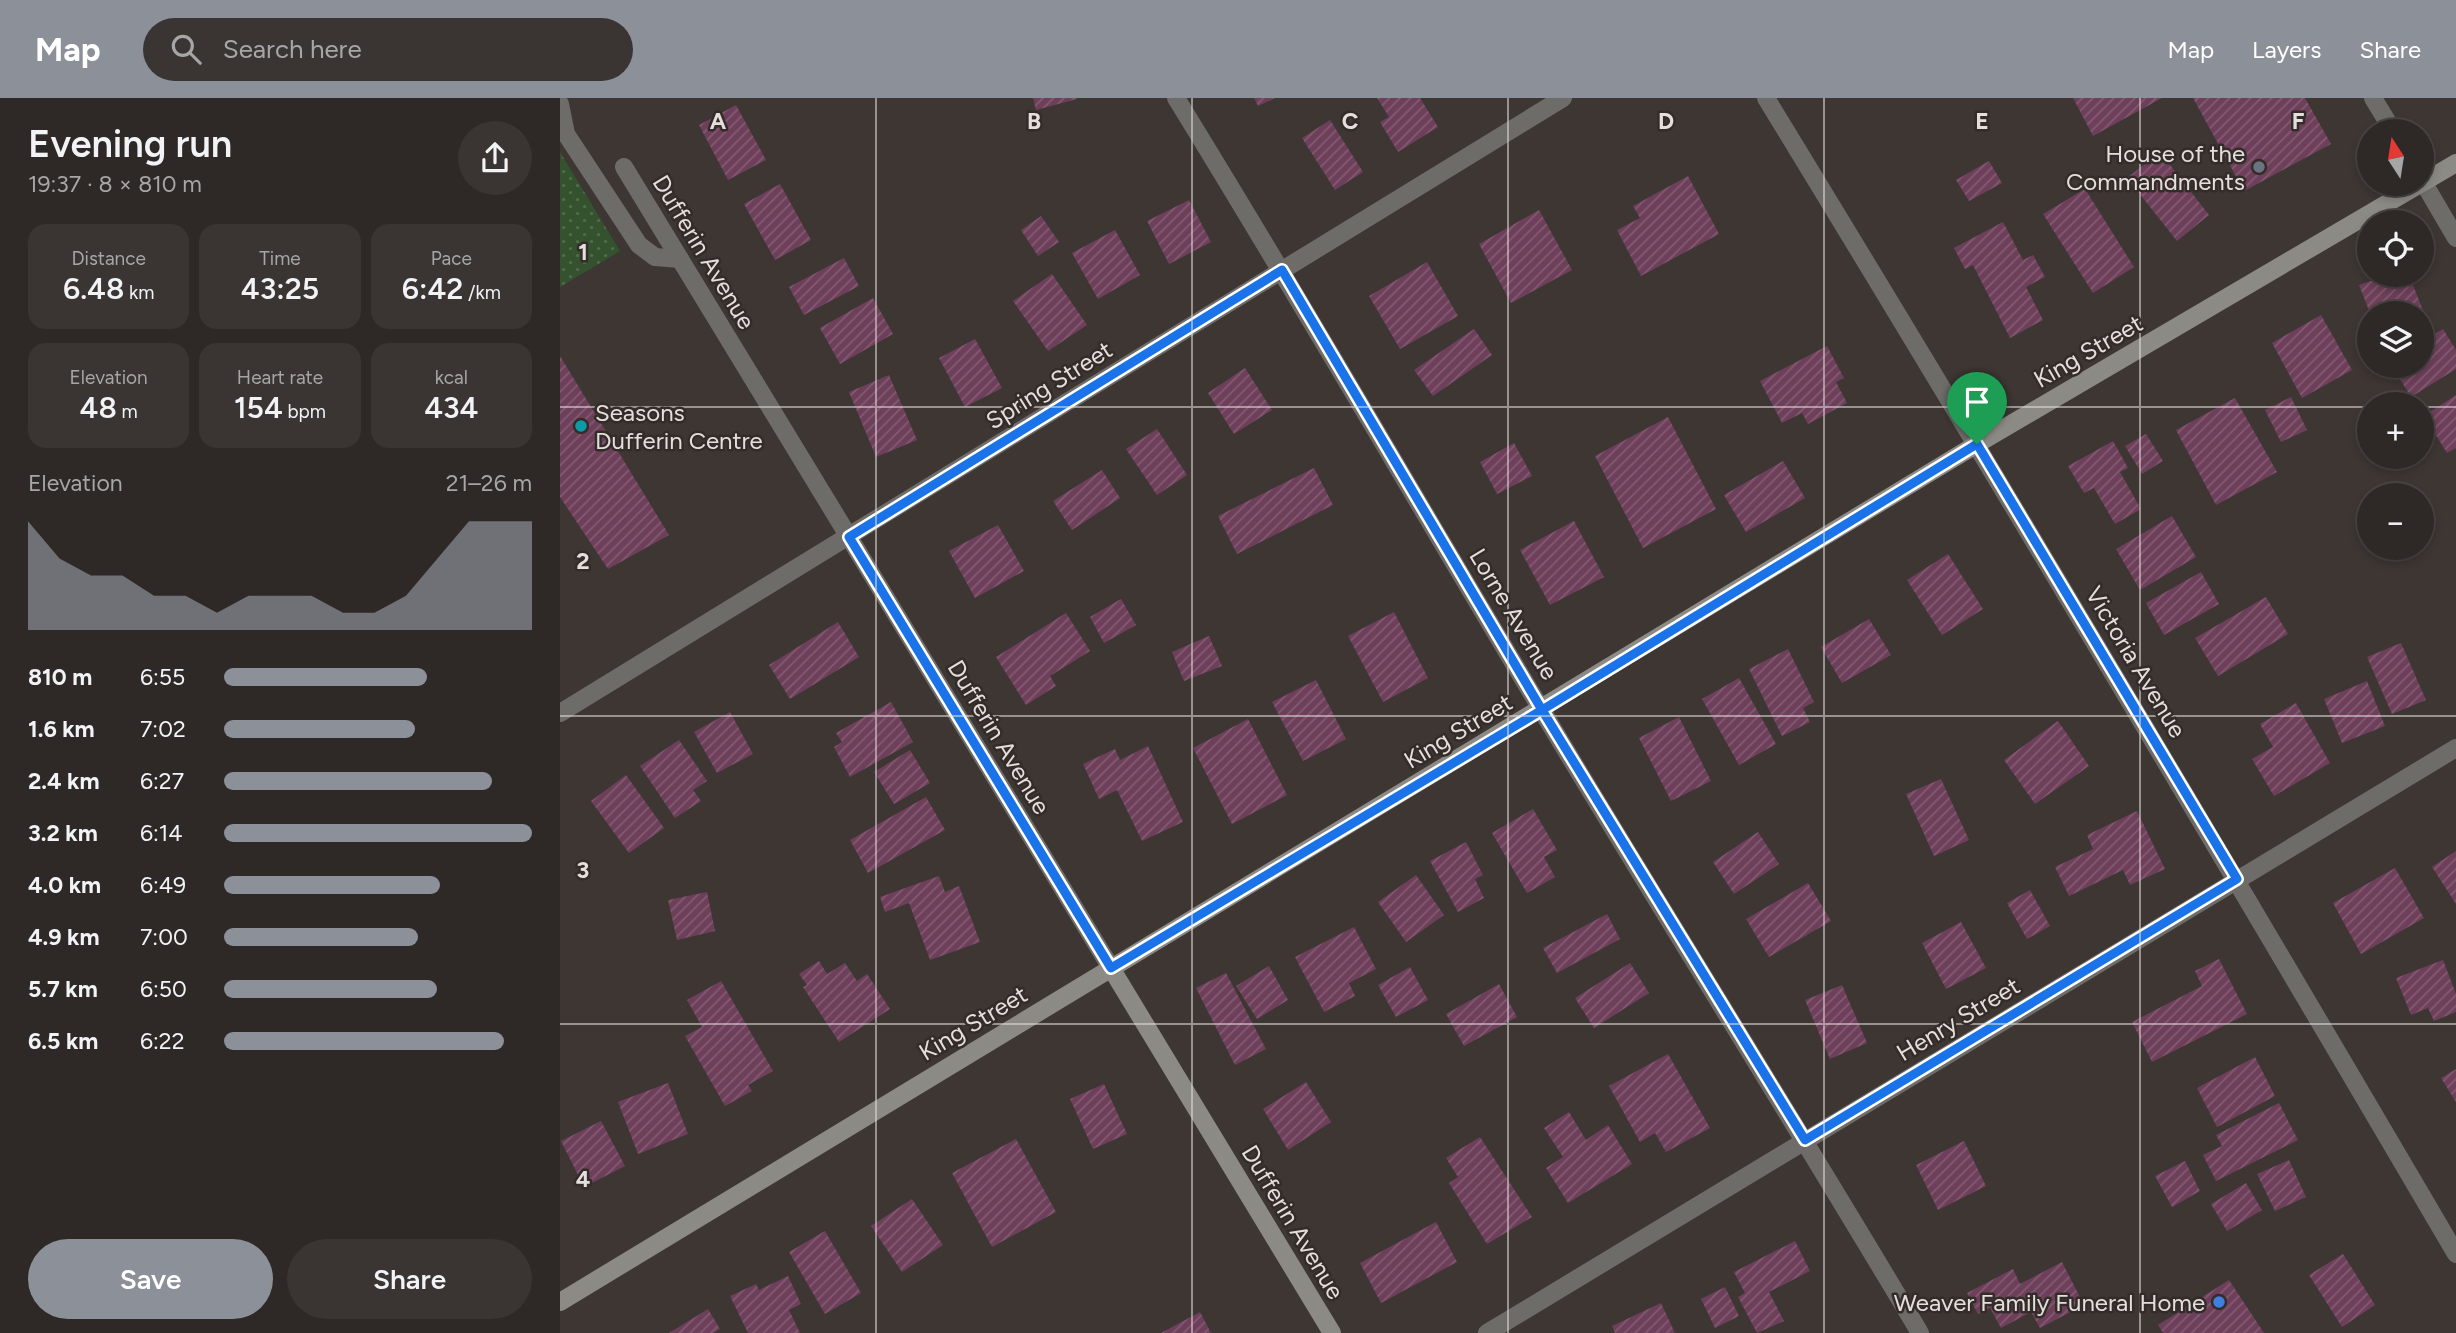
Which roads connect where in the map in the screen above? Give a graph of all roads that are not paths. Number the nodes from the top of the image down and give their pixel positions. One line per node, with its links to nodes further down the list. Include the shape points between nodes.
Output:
1 (1176, 98): 14 (street, Lorne Avenue)
2 (1563, 98): 14 (street, Spring Street)
3 (1766, 98): 15 (street, Victoria Avenue)
4 (2373, 98): 6 (street)
5 (560, 104): 13 (street, via 566,134 639,245 655,257)
6 (2386, 119)
7 (2456, 163): 9 (street, King Street)
8 (624, 167): 13 (street, Dufferin Avenue)
9 (2434, 175)
10 (2398, 196): 15 (street, King Street)
11 (2430, 196): 12 (street)
12 (2456, 238)
13 (680, 259): 16 (street, Dufferin Avenue)
14 (1282, 270): 16 (street, Spring Street); 17 (street, Lorne Avenue)
15 (1977, 444): 17 (street, King Street); 20 (street, Victoria Avenue)
16 (849, 537): 18 (street, Spring Street); 21 (street, Dufferin Avenue)
17 (1542, 710): 21 (street, King Street); 22 (street, Lorne Avenue)
18 (560, 713)
19 (2456, 748): 20 (street, Henry Street)
20 (2237, 879): 22 (street, Henry Street); 23 (street, Victoria Avenue)
21 (1111, 968): 24 (street, King Street); 25 (street, Dufferin Avenue)
22 (1805, 1140): 26 (street, Henry Street); 27 (street, Lorne Avenue)
23 (2456, 1254)
24 (560, 1302)
25 (1332, 1333)
26 (1487, 1333)
27 (1920, 1333)

